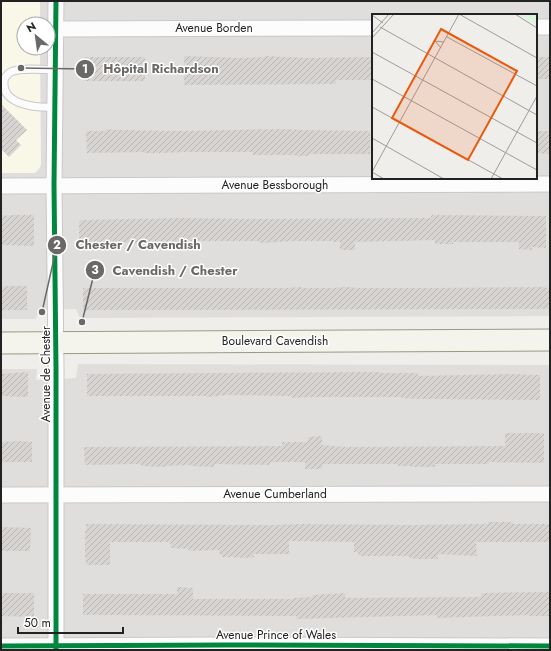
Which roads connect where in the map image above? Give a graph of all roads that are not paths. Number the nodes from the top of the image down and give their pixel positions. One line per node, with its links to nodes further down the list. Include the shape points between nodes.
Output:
1 (56, 1): 2 (street, Avenue de Chester)
2 (55, 16)
3 (537, 27): 4 (street)
4 (550, 27)
5 (372, 28): 6 (street, Avenue Borden)
6 (56, 29)
7 (55, 56): 8 (street, Avenue de Chester)
8 (55, 70): 9 (street, Avenue de Chester); 9 (lane, via 16,70 4,79 5,91 20,103 31,107)
9 (55, 107): 11 (street, Avenue de Chester)
10 (550, 184): 11 (street, Avenue Bessborough)
11 (54, 185): 12 (street, Avenue Bessborough); 14 (street, Avenue de Chester)
12 (1, 186)
13 (550, 340): 14 (main road, Boulevard Cavendish)
14 (56, 342): 15 (main road, Boulevard Cavendish); 18 (street, Avenue de Chester)
15 (1, 343)
16 (550, 494): 18 (street, Avenue Cumberland)
17 (1, 495): 18 (street, Avenue Cumberland)
18 (56, 496): 21 (street, Avenue de Chester)
19 (1, 646): 21 (street, Avenue Prince of Wales)
20 (550, 646): 21 (street, Avenue Prince of Wales, via 218,645)
21 (56, 648)

